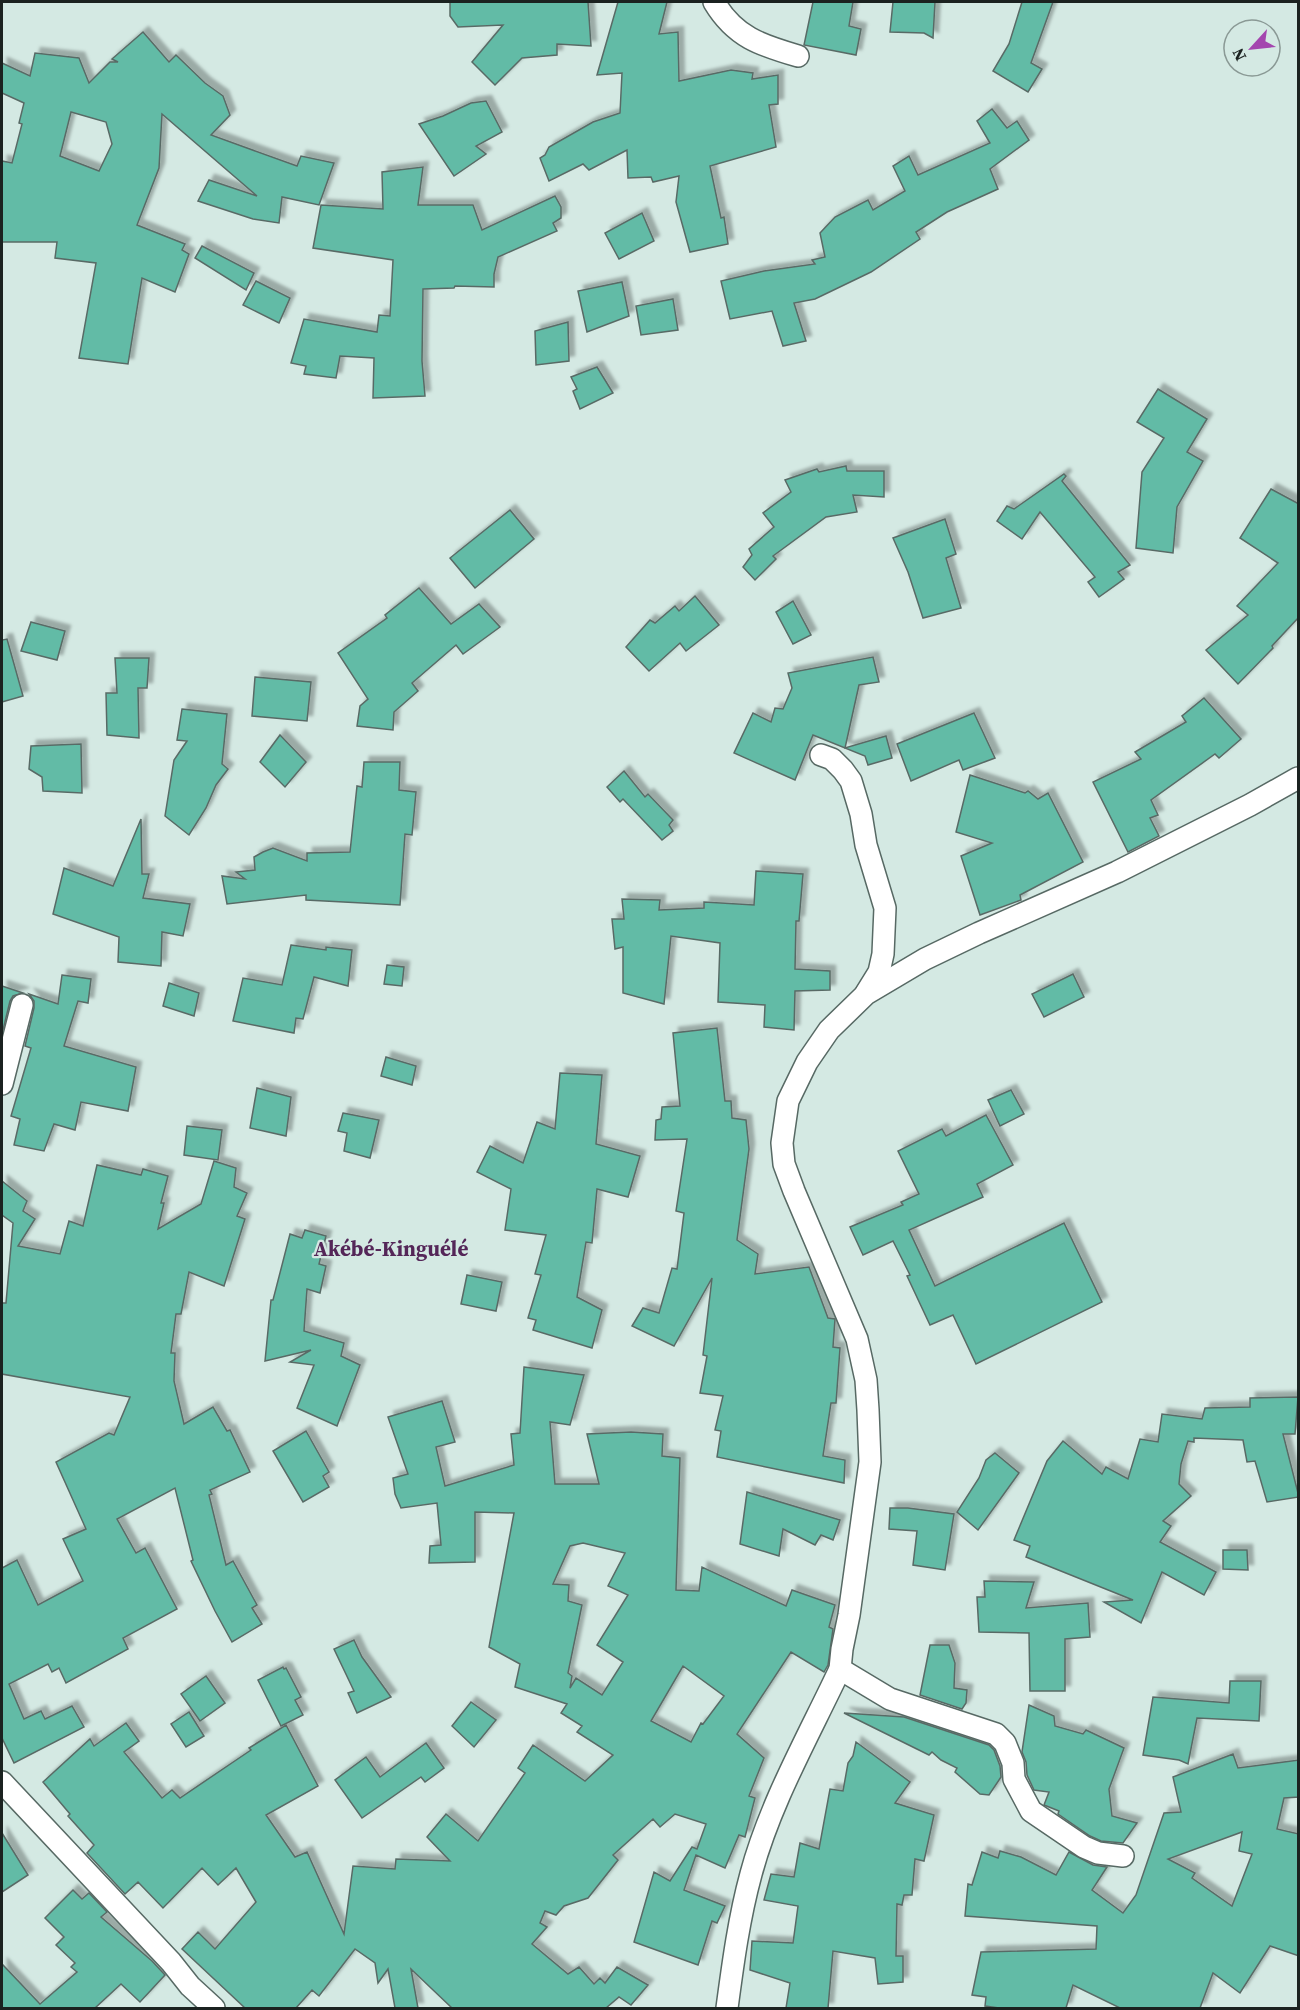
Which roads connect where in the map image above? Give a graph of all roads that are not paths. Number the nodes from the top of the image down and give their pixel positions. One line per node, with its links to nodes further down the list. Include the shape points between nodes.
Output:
1 (714, 2): 2 (street, via 735,29 753,41)
2 (798, 56)
3 (821, 755): 5 (street, via 832,759 850,781 885,908 884,954)
4 (1299, 778): 5 (street, via 1117,872 925,959)
5 (866, 994): 8 (street, via 829,1030 807,1062 788,1101 782,1143 784,1164 794,1191 857,1339 866,1380 870,1462)
6 (22, 1005): 7 (street)
7 (2, 1084)
8 (840, 1669): 10 (street, via 890,1699 996,1734 1005,1743 1014,1779 1031,1811 1084,1847); 12 (street, via 778,1798 751,1871 736,1935)
9 (2, 1782): 11 (street)
10 (1123, 1856)
11 (214, 2008)
12 (727, 2008)

